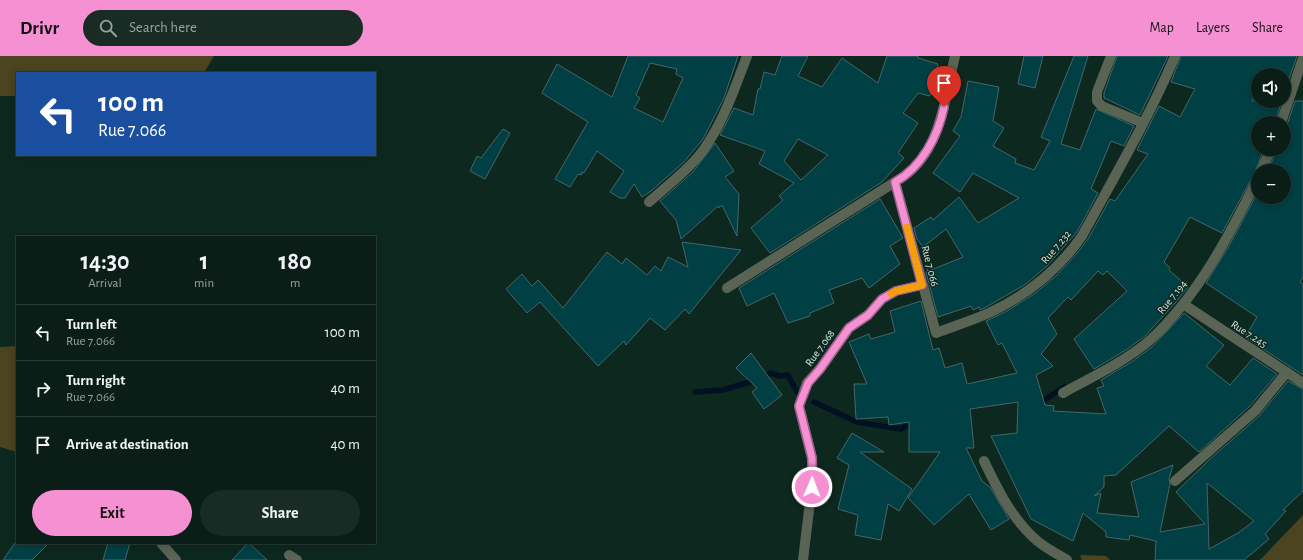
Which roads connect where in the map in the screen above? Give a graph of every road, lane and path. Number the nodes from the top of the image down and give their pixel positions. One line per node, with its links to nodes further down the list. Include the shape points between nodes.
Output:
1 (747, 56): 10 (street, via 709,143)
2 (955, 56): 8 (street, via 936,135 916,165)
3 (1111, 56): 7 (street, via 1097,92 1097,101 1102,106)
4 (1175, 56): 7 (street, Rue 7.232)
5 (1303, 58): 6 (street)
6 (1283, 116)
7 (1143, 123): 14 (street, Rue 7.232, via 1082,236 1070,253 1046,277 991,312)
8 (895, 182): 11 (street, Rue 7.066); 12 (street)
9 (1251, 190): 13 (street, Rue 7.194, via 1202,278)
10 (649, 202)
11 (922, 285): 14 (street, Rue 7.066); 22 (street, Rue 7.068, via 896,291 882,299 868,315 849,328 808,383 799,406 812,458 813,477)
12 (727, 288)
13 (1183, 304): 15 (street, Rue 7.245); 17 (street, Rue 7.194, via 1148,341 1117,363)
14 (936, 333)
15 (1287, 372): 16 (street, Rue 7.245); 19 (street, via 1254,411)
16 (1303, 383)
17 (1063, 393)
18 (984, 461): 23 (street, via 998,492 1018,520 1034,539)
19 (1175, 481)
20 (162, 544): 21 (street)
21 (176, 560)
22 (804, 560)
23 (1067, 560)

